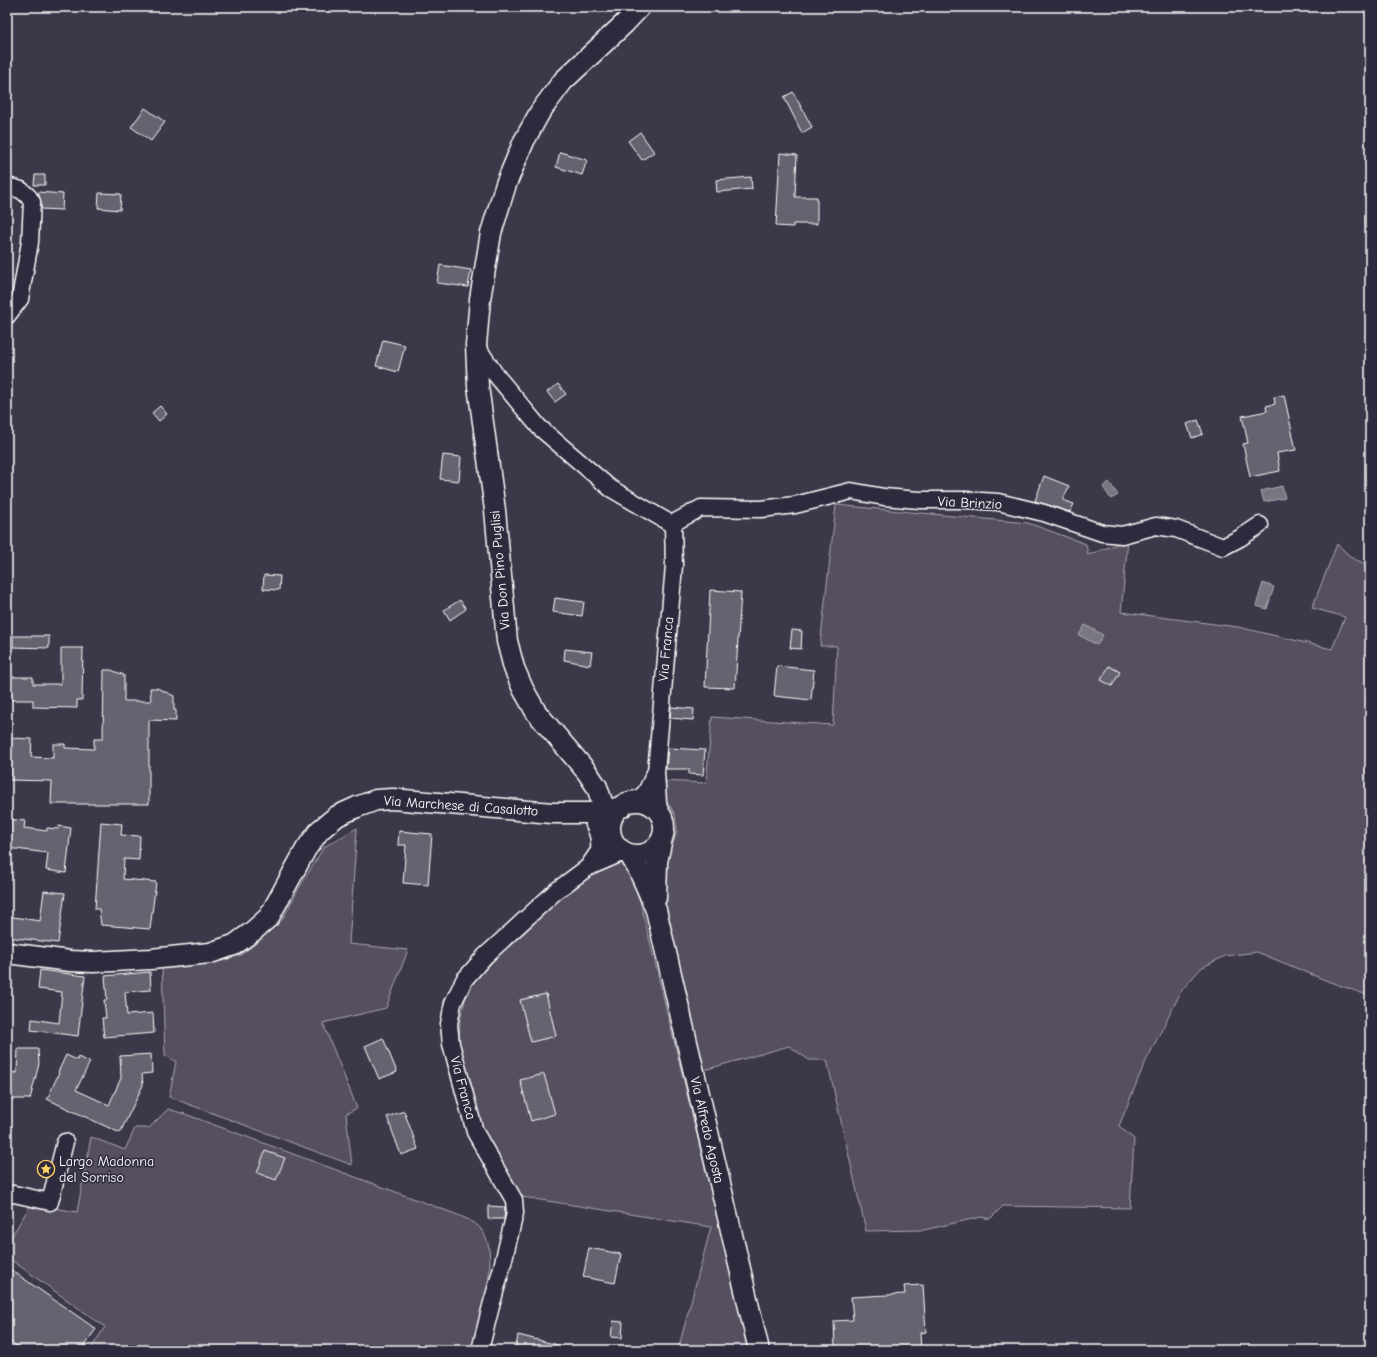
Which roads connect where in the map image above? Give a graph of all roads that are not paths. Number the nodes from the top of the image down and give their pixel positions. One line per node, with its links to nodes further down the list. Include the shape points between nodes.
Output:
1 (640, 7): 4 (street, Via Don Pino Puglisi, via 563,81 540,112 524,141 506,184 491,233 480,299)
2 (7, 186): 3 (street, via 21,190 32,202 30,242 20,299)
3 (7, 316)
4 (476, 345): 6 (street, via 495,374 539,427 610,488); 7 (street, Via Don Pino Puglisi, via 478,386 495,510 507,641 514,668 536,712)
5 (1260, 525): 6 (street, Via Brinzio, via 1223,547 1176,529 1156,526 1122,535 1102,533 1044,513 998,502 918,500 852,491 795,505 761,509 701,508 677,521)
6 (673, 526): 8 (street, Via Franca, via 674,566)
7 (587, 772): 10 (street, Via Alfredo Agosta, via 597,787); 10 (street, via 612,792)
8 (656, 772): 9 (street); 10 (street, via 646,792)
9 (660, 815): 10 (street, via 656,809 643,802); 11 (street, via 664,823)
10 (615, 828): 11 (street, via 637,855 648,853); 12 (street); 12 (street); 13 (street, Via Alfredo Agosta, via 644,879); 14 (street, Via Marchese di Casalotto, via 552,812 392,798 376,800 337,816 320,830 306,849 269,917 234,945 210,953 100,961 70,961)
11 (662, 838): 13 (street, Via Alfredo Agosta, via 657,862)
12 (587, 868): 17 (street, Via Franca, via 556,891 484,956 464,980 453,1003 449,1024 451,1044 475,1132 514,1200 515,1213)
13 (656, 910): 18 (street, Via Alfredo Agosta)
14 (7, 953)
15 (65, 1142): 16 (street, via 50,1202 14,1194)
16 (7, 1195)
17 (480, 1350)
18 (758, 1350)

